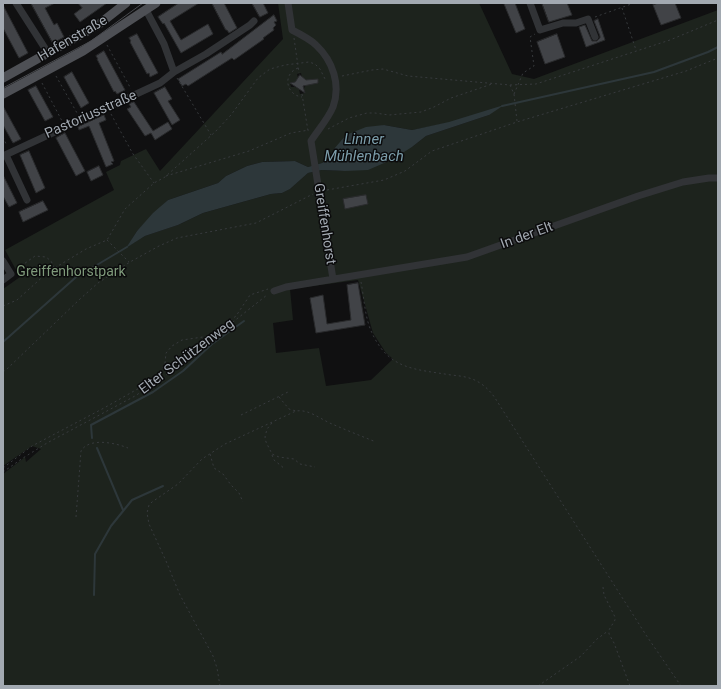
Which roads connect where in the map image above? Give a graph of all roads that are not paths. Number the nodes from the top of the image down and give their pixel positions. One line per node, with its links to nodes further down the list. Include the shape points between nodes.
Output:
1 (16, 3): 9 (street)
2 (126, 3): 9 (main road, Hafenstraße, via 98,25)
3 (156, 3): 6 (main road, Hafenstraße)
4 (288, 3): 17 (street, Greiffenhorst, via 292,30 316,44 330,62 336,77 337,92 333,108 311,140)
5 (530, 3): 8 (street, via 540,30 588,19)
6 (146, 10): 10 (street, via 164,44); 12 (main road, Hafenstraße, via 83,51)
7 (254, 21): 10 (street, Pastoriusstraße, via 206,54)
8 (595, 37)
9 (48, 53): 11 (main road, Hafenstraße)
10 (174, 72): 13 (street, Pastoriusstraße, via 160,83)
11 (3, 78)
12 (3, 94)
13 (7, 154): 15 (street)
14 (718, 178): 17 (street, In der Elt, via 683,182 467,257)
15 (27, 200)
16 (3, 261): 18 (street, via 11,274)
17 (333, 279): 19 (street)
18 (3, 280)
19 (271, 290)

